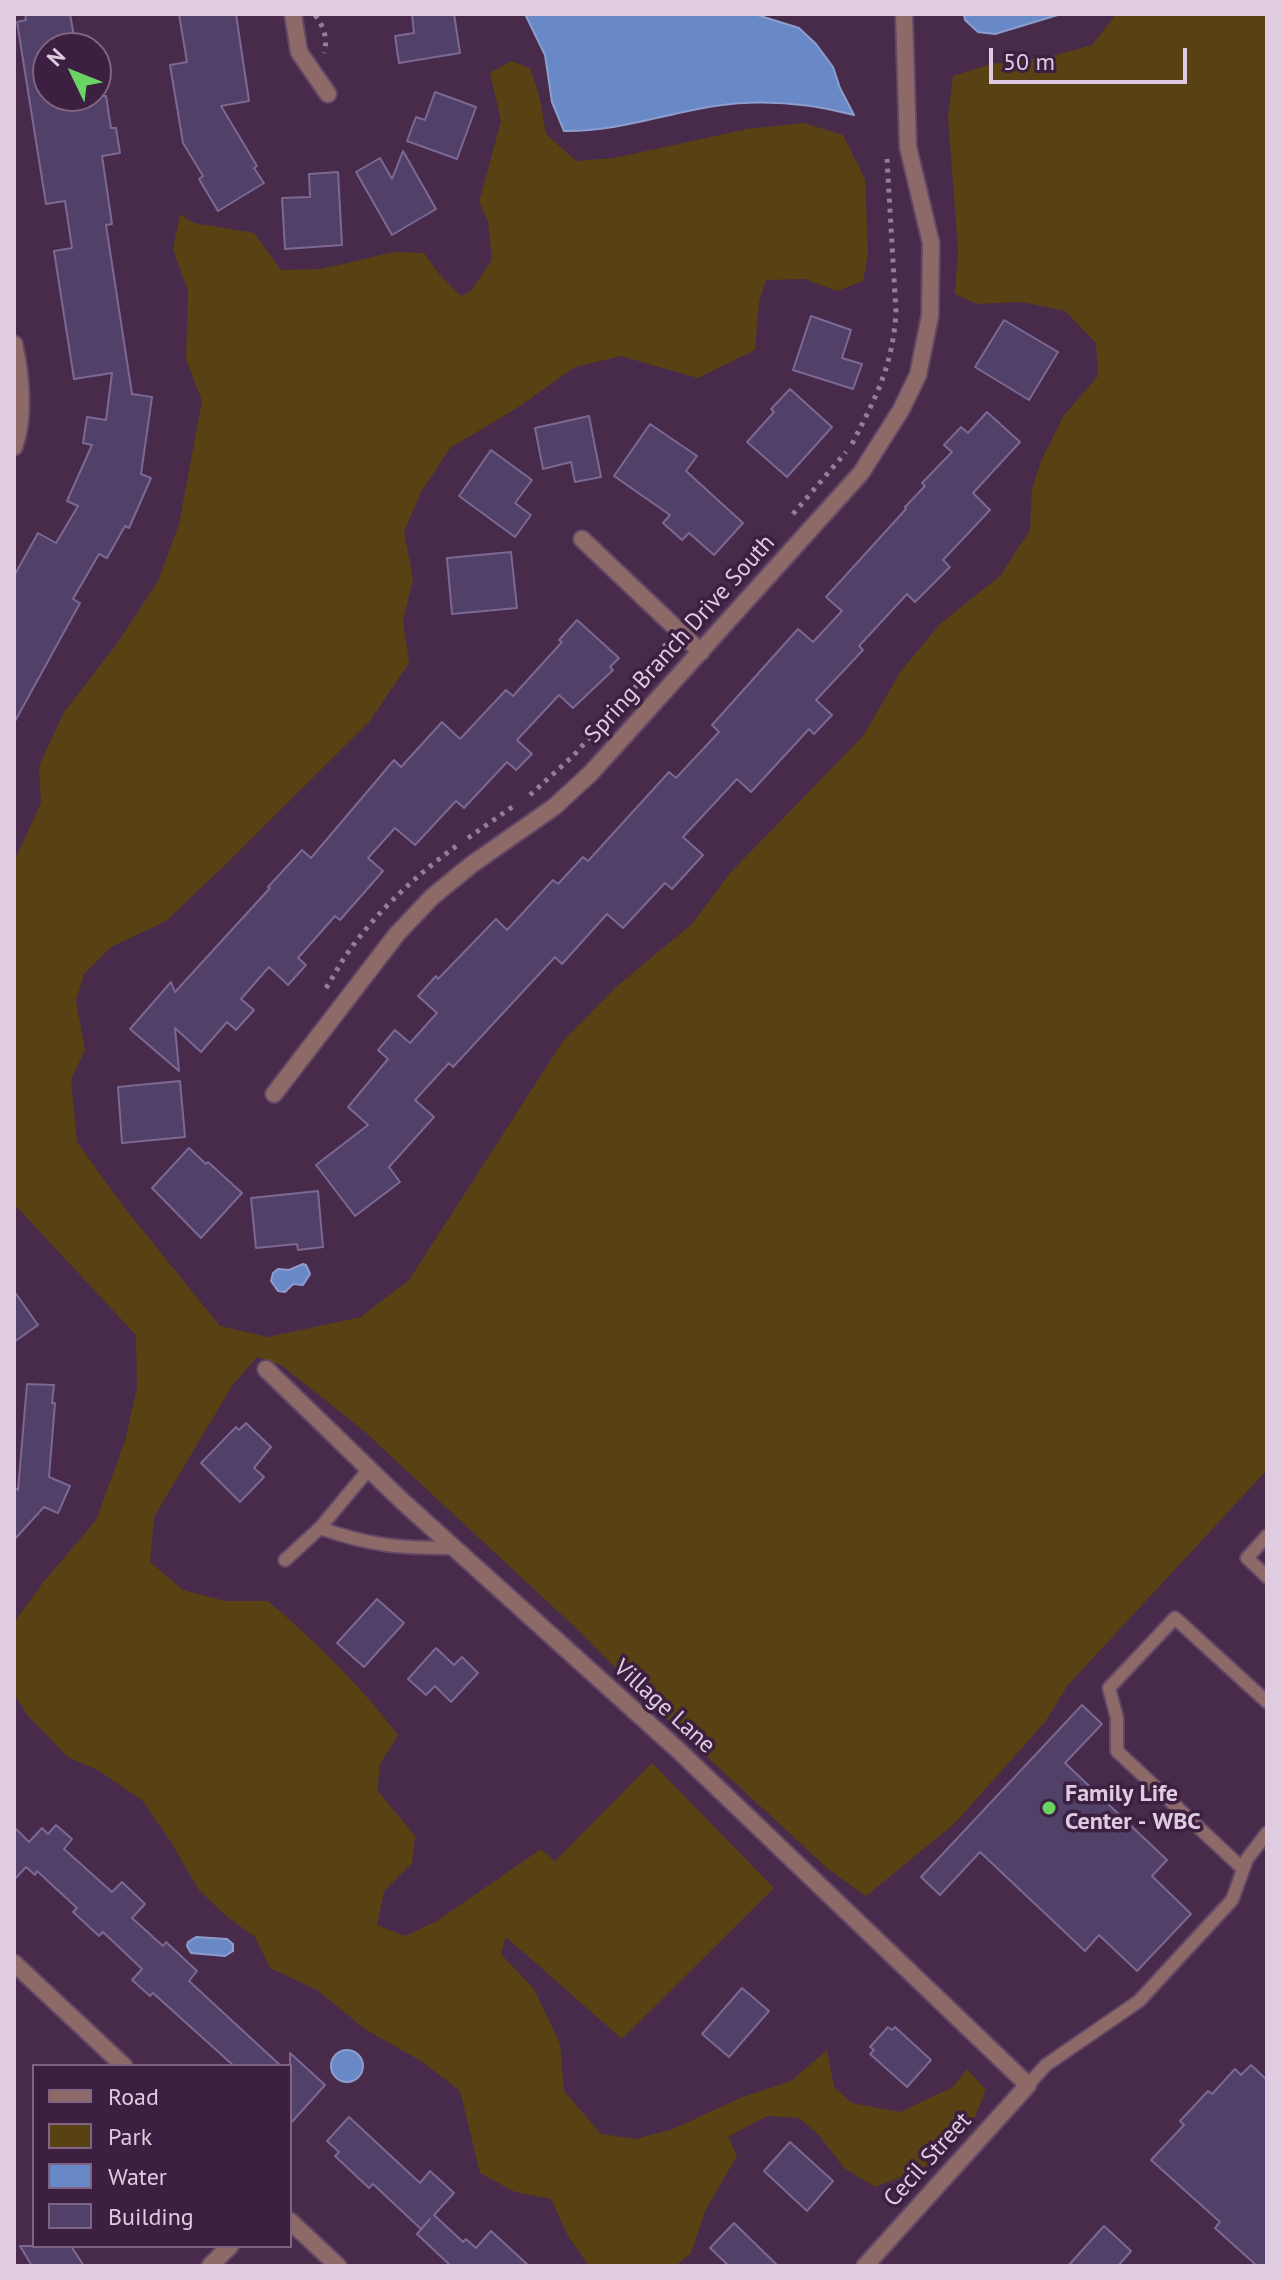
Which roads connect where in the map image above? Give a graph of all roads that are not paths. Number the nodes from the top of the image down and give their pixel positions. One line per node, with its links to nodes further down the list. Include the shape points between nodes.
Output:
1 (293, 14): 3 (street, via 299,52)
2 (904, 14): 7 (street, Spring Branch Drive South, via 908,147 931,243 930,316 918,375 861,473)
3 (328, 94)
4 (14, 344): 5 (street, via 19,432)
5 (14, 447)
6 (582, 539): 7 (street)
7 (701, 652): 8 (street, Spring Branch Drive South, via 554,807 432,897 397,934)
8 (274, 1094)
9 (266, 1369): 10 (street, Village Lane)
10 (369, 1469): 11 (lane); 13 (street, Village Lane)
11 (320, 1528): 13 (lane, via 393,1548); 14 (lane)
12 (1267, 1536): 15 (lane, via 1247,1558)
13 (453, 1548): 21 (street, Village Lane, via 678,1750)
14 (285, 1560)
15 (1267, 1577)
16 (1267, 1702): 18 (lane, via 1175,1618 1109,1688 1117,1718 1117,1751)
17 (1267, 1833): 18 (lane)
18 (1243, 1869): 21 (lane, via 1232,1900 1139,2001 1046,2065)
19 (14, 1963): 20 (street)
20 (122, 2064)
21 (1028, 2085): 26 (street, Cecil Street)
22 (292, 2223): 25 (street)
23 (228, 2248): 24 (street)
24 (210, 2266)
25 (338, 2266)
26 (865, 2266)

